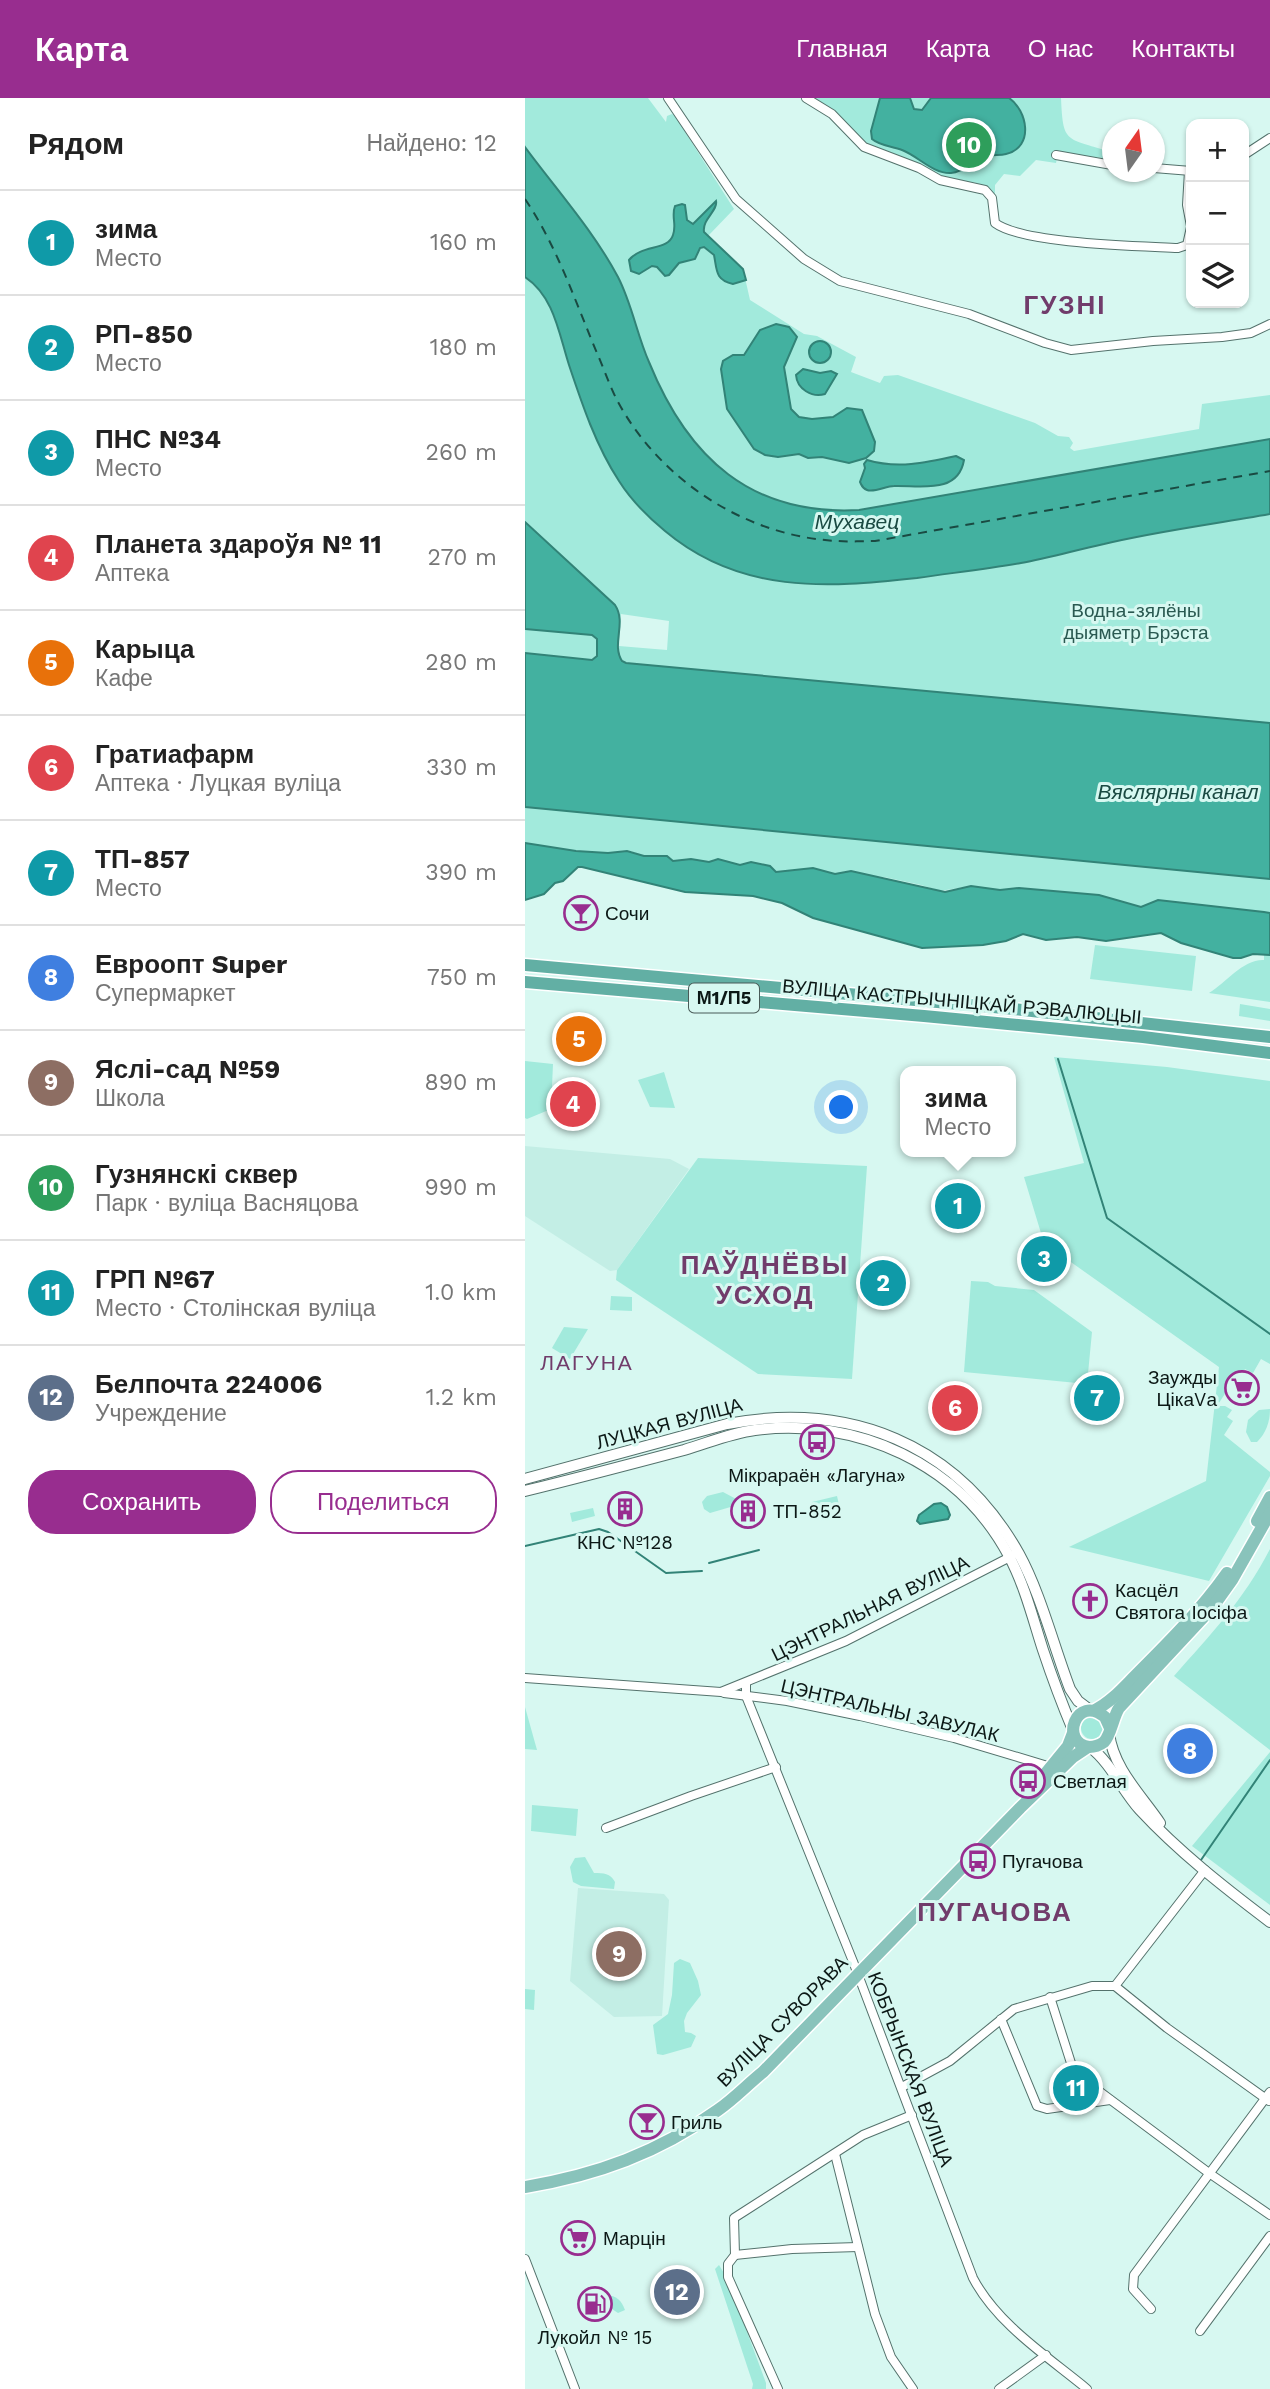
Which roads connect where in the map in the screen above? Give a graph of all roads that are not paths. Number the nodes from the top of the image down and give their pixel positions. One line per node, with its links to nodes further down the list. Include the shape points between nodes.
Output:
1 (668, 98): 10 (street, via 736,199 804,259 840,281 969,314 1071,350 1222,337 1251,333)
2 (806, 98): 9 (street, via 832,114 864,146 940,180 985,190 992,198 995,223 1005,229 1094,243)
3 (1270, 138): 4 (street)
4 (1249, 152)
5 (1056, 155): 6 (street)
6 (1102, 163)
7 (1165, 169): 8 (street)
8 (1186, 171)
9 (1187, 245)
10 (1270, 324)
11 (525, 965): 12 (highway, ВУЛІЦА КАСТРЫЧНІЦКАЙ РЭВАЛЮЦЫІ / М1/П5)
12 (545, 967): 14 (highway); 15 (highway, ВУЛІЦА КАСТРЫЧНІЦКАЙ РЭВАЛЮЦЫІ / М1/П5)
13 (525, 982): 14 (highway, ВУЛІЦА КАСТРЫЧНІЦКАЙ РЭВАЛЮЦЫІ / М1/П5)
14 (543, 983): 17 (highway, ВУЛІЦА КАСТРЫЧНІЦКАЙ РЭВАЛЮЦЫІ / М1/П5)
15 (1004, 1007): 16 (highway, ВУЛІЦА КАСТРЫЧНІЦКАЙ РЭВАЛЮЦЫІ / М1/П5); 17 (highway)
16 (1036, 1011): 18 (highway); 19 (highway, ВУЛІЦА КАСТРЫЧНІЦКАЙ РЭВАЛЮЦЫІ / М1/П5)
17 (1002, 1023): 18 (highway, ВУЛІЦА КАСТРЫЧНІЦКАЙ РЭВАЛЮЦЫІ / М1/П5)
18 (1034, 1027): 20 (highway, ВУЛІЦА КАСТРЫЧНІЦКАЙ РЭВАЛЮЦЫІ / М1/П5)
19 (1270, 1037)
20 (1270, 1053)
21 (687, 1436): 22 (street); 23 (street, ЛУЦКАЯ ВУЛІЦА); 27 (street, ЛУЦКАЯ ВУЛІЦА, via 727,1424 778,1418 832,1420 887,1434 956,1475 988,1508)
22 (690, 1448): 24 (street, ЛУЦКАЯ ВУЛІЦА); 27 (street, ЛУЦКАЯ ВУЛІЦА, via 744,1432 779,1428 837,1432 874,1441 915,1459 957,1490)
23 (525, 1479)
24 (525, 1491)
25 (1270, 1497): 32 (main road, via 1207,1600 1107,1704)
26 (1270, 1513): 33 (main road, via 1220,1597 1133,1691)
27 (1014, 1555): 29 (street, ЦЭНТРАЛЬНАЯ ВУЛІЦА, via 846,1641); 32 (street, ЛУЦКАЯ ВУЛІЦА, via 1070,1689); 34 (street, ЛУЦКАЯ ВУЛІЦА)
28 (525, 1678): 30 (street, ЦЭНТРАЛЬНАЯ ВУЛІЦА)
29 (746, 1683): 30 (street, ЦЭНТРАЛЬНАЯ ВУЛІЦА); 31 (street, КОБРЫНСКАЯ ВУЛІЦА)
30 (721, 1692): 31 (street, ЦЭНТРАЛЬНЫ ЗАВУЛАК)
31 (746, 1696): 36 (street, КОБРЫНСКАЯ ВУЛІЦА); 37 (street, ЦЭНТРАЛЬНЫ ЗАВУЛАК, via 911,1728)
32 (1093, 1710): 33 (main road, via 1105,1717); 34 (main road, via 1075,1719)
33 (1109, 1730): 35 (main road, via 1102,1743); 40 (street, via 1112,1752)
34 (1073, 1731): 35 (main road, via 1078,1742); 37 (main road, ВУЛІЦА СУВОРАВА, via 1069,1746)
35 (1089, 1747): 38 (main road, ВУЛІЦА СУВОРАВА, via 1073,1756); 40 (street)
36 (776, 1767): 39 (street); 43 (street, КОБРЫНСКАЯ ВУЛІЦА)
37 (1051, 1767): 38 (main road, ВУЛІЦА СУВОРАВА)
38 (1020, 1808): 43 (main road, ВУЛІЦА СУВОРАВА)
39 (606, 1828)
40 (1168, 1836): 41 (street)
41 (1205, 1870): 42 (street); 44 (street)
42 (1270, 1922)
43 (857, 1973): 47 (street, КОБРЫНСКАЯ ВУЛІЦА); 53 (main road, ВУЛІЦА СУВОРАВА, via 763,2072 685,2133 599,2171)
44 (1115, 1986): 45 (street, via 1092,1986); 48 (street)
45 (1050, 1997): 46 (street, via 1020,2006); 49 (street, via 1073,2068)
46 (1001, 2019): 47 (street, via 950,2061); 49 (street, via 1037,2106 1047,2109)
47 (902, 2087): 50 (street, КОБРЫНСКАЯ ВУЛІЦА)
48 (1268, 2097): 52 (street)
49 (1109, 2100): 52 (street)
50 (912, 2115): 51 (street, via 863,2135); 61 (street, КОБРЫНСКАЯ ВУЛІЦА, via 978,2286 996,2311)
51 (835, 2154): 56 (street); 57 (street, via 734,2218)
52 (1209, 2173): 54 (street); 59 (street, via 1134,2275 1133,2289)
53 (525, 2187)
54 (1270, 2216)
55 (1270, 2236): 60 (street)
56 (858, 2247): 57 (street); 64 (street, via 887,2349)
57 (735, 2255): 63 (street, via 728,2277)
58 (525, 2259): 62 (street)
59 (1151, 2309)
60 (1200, 2332)
61 (1046, 2354): 65 (street); 66 (street, КОБРЫНСКАЯ ВУЛІЦА)
62 (575, 2389)
63 (778, 2389)
64 (912, 2389)
65 (999, 2389)
66 (1087, 2389)

